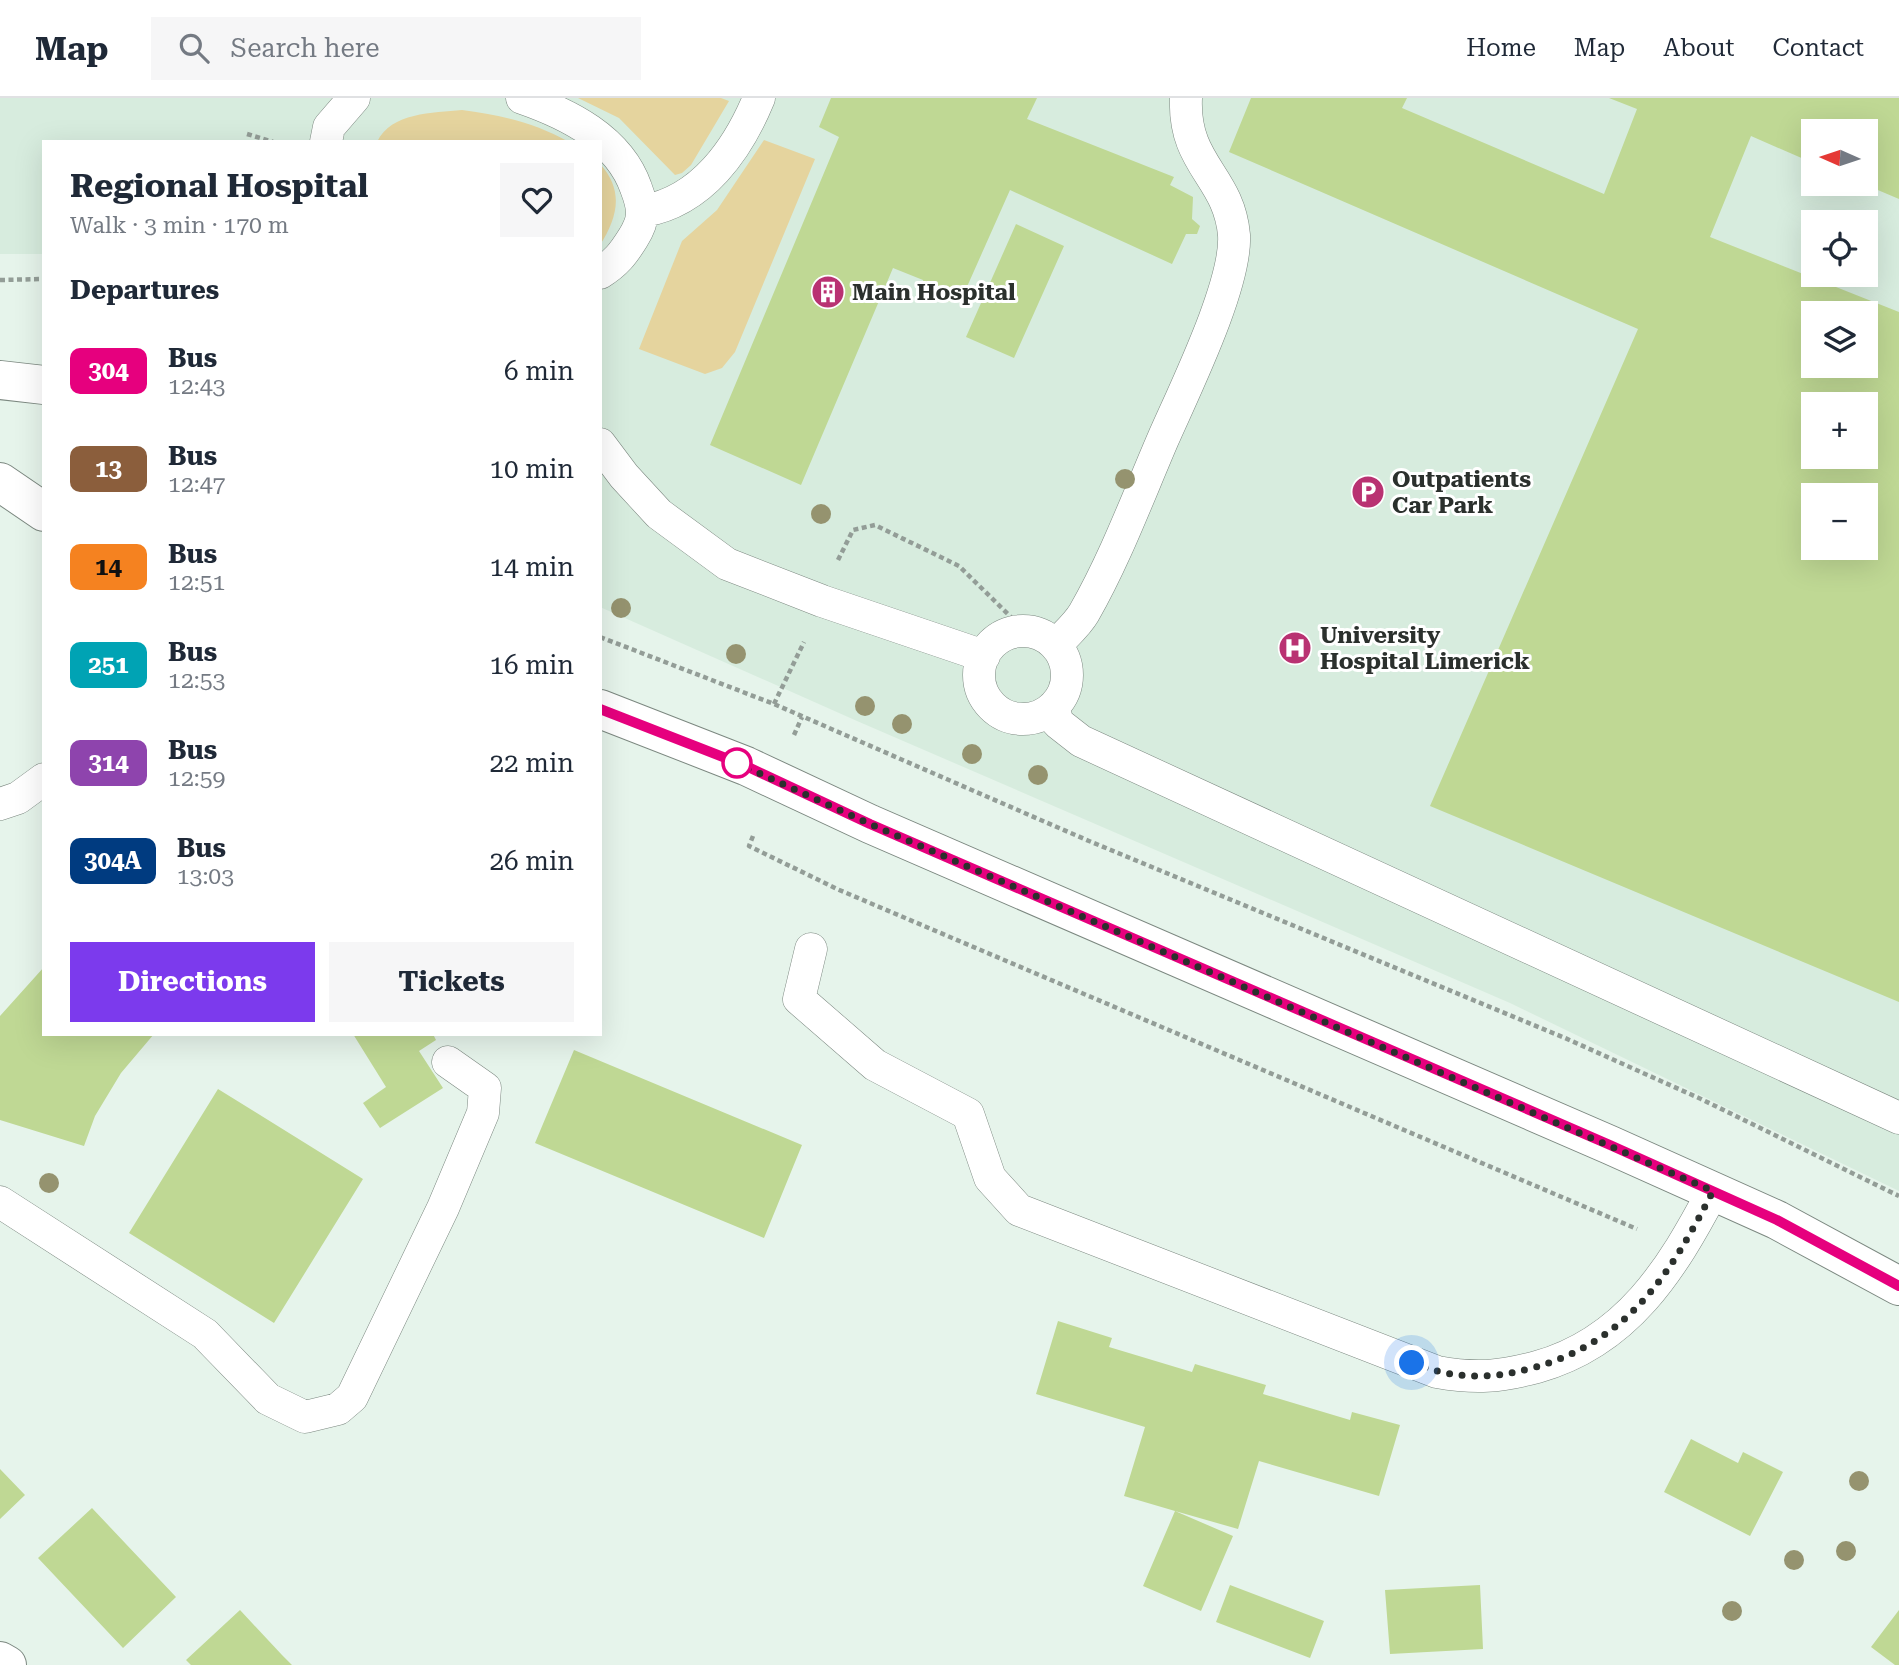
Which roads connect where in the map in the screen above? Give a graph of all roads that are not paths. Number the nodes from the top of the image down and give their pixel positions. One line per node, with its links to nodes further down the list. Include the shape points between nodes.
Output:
1 (354, 98): 5 (lane, via 329,127)
2 (522, 98): 6 (lane, via 555,109)
3 (759, 98): 8 (lane, via 723,162 690,193 667,207)
4 (1186, 98): 15 (lane, via 1188,135 1197,158 1226,197 1232,215 1234,239 1225,288 1094,593 1083,616)
5 (326, 140)
6 (600, 140)
7 (602, 141): 8 (lane, via 631,173)
8 (644, 211): 9 (lane, via 641,225 617,262)
9 (602, 272)
10 (0, 380): 11 (main road)
11 (42, 386)
12 (602, 447): 16 (lane, via 659,514 727,564)
13 (0, 482): 14 (main road)
14 (42, 511)
15 (1056, 645): 16 (lane, via 1045,636 1018,631 1003,635); 17 (lane, via 1064,657 1066,684)
16 (984, 656): 17 (lane, via 980,685 997,710 1025,719)
17 (1053, 707): 23 (lane, via 1059,723 1081,741)
18 (602, 710): 24 (main road, via 746,766)
19 (42, 780): 20 (lane, via 18,798)
20 (0, 804)
21 (811, 949): 24 (lane, via 799,999 875,1065 968,1114 990,1178 1019,1210 1437,1372 1472,1379 1505,1376 1566,1359 1605,1337 1640,1306 1683,1249)
22 (448, 1062): 25 (lane, via 485,1088 483,1113 352,1397 338,1409 305,1418 268,1399 205,1334)
23 (1899, 1118)
24 (1713, 1191): 26 (main road, via 1809,1236)
25 (0, 1202)
26 (1899, 1286)
27 (0, 1661): 28 (main road)
28 (7, 1665)

